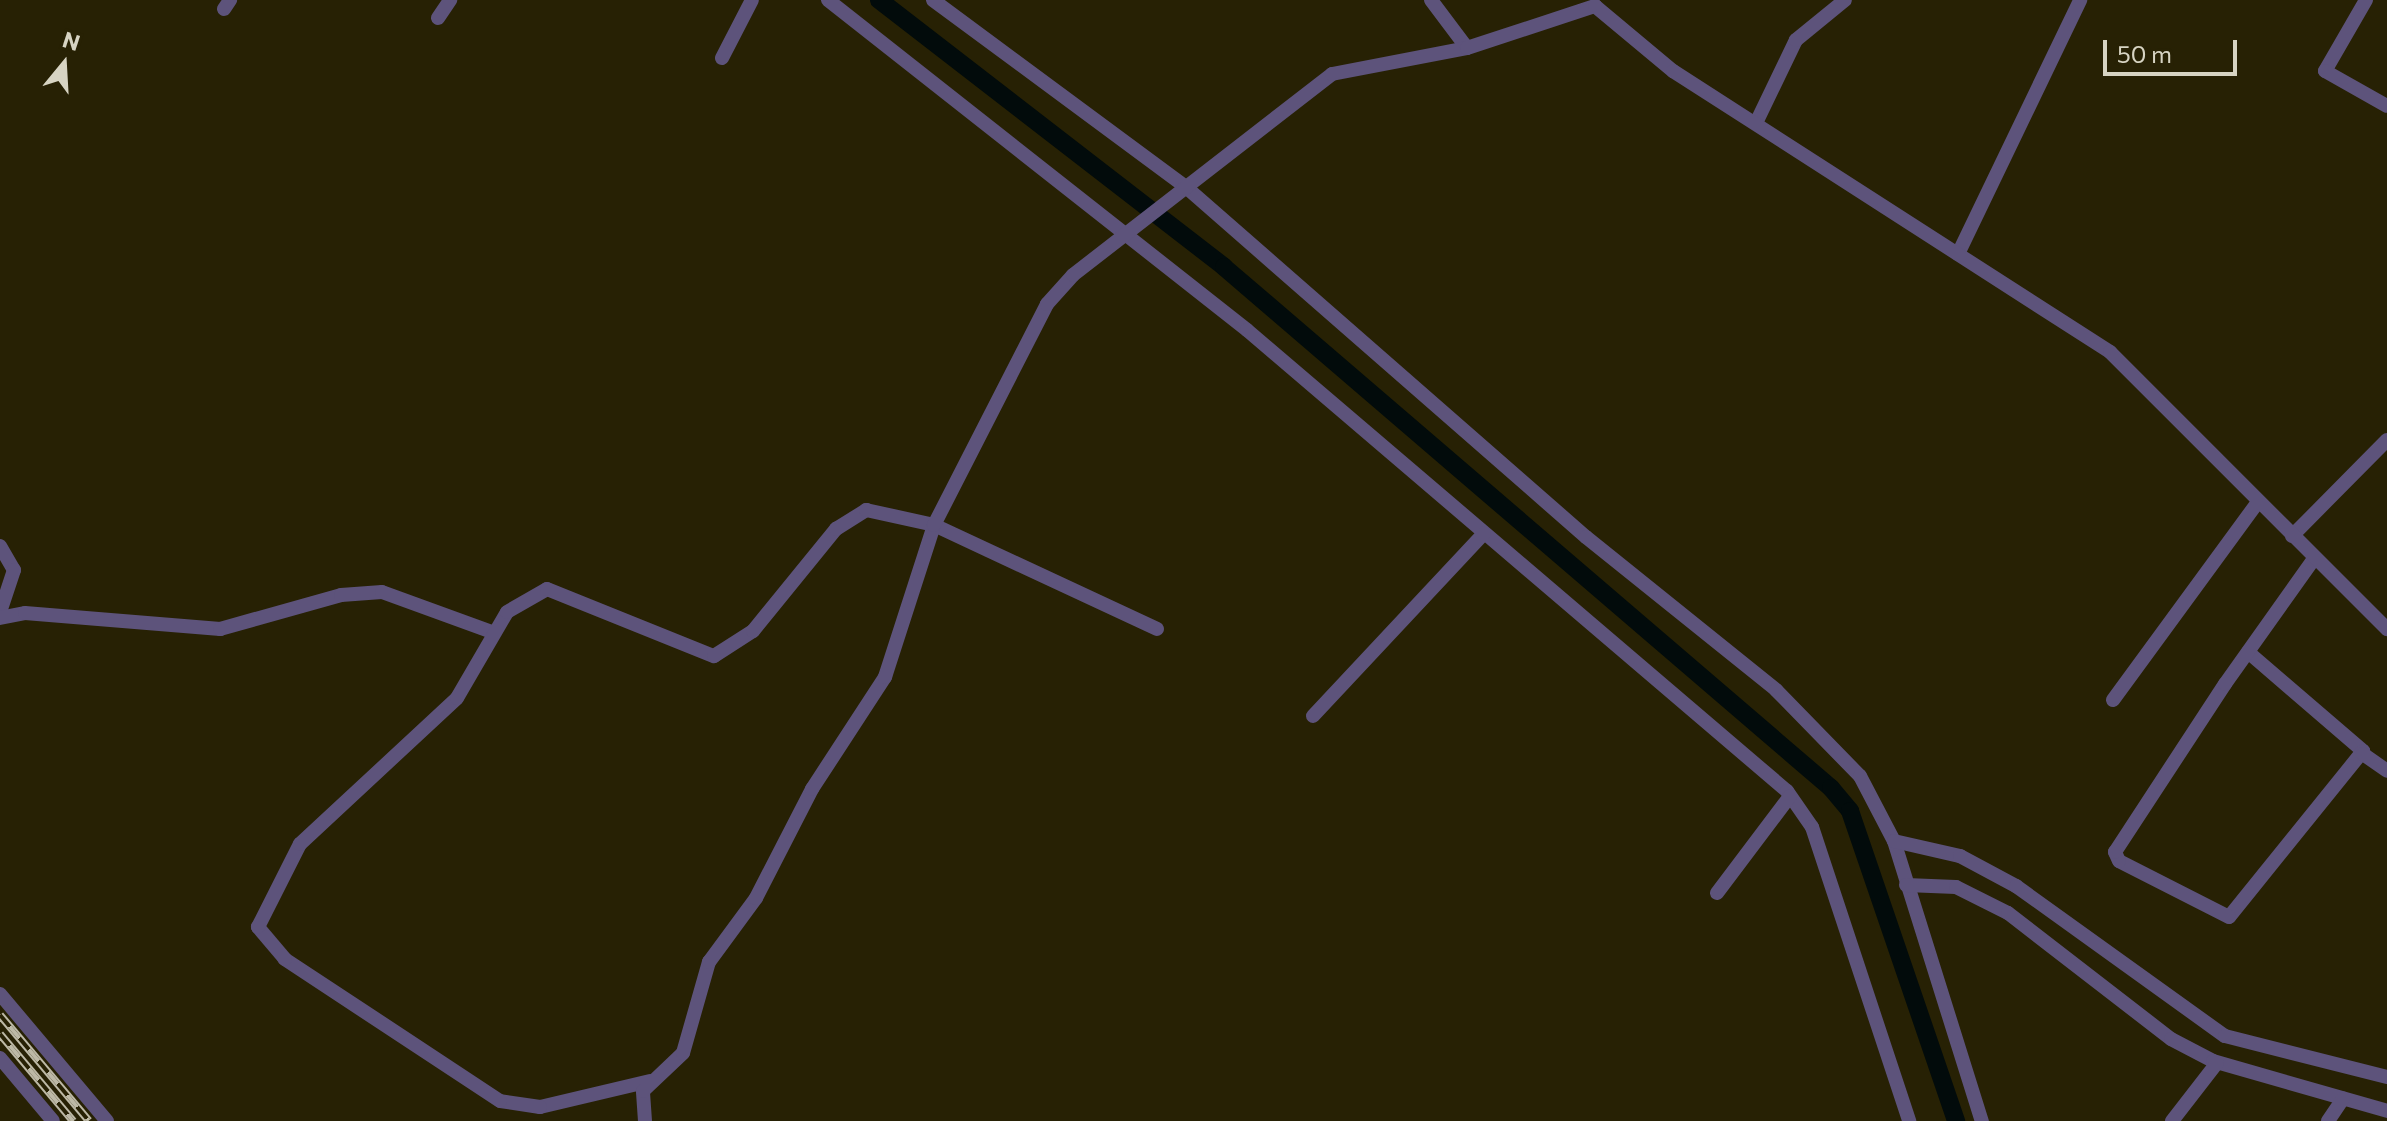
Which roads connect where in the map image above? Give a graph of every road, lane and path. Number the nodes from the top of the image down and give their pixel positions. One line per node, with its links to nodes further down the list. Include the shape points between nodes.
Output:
1 (450, 0): 10 (street)
2 (752, 0): 12 (street)
3 (828, 0): 16 (street)
4 (933, 0): 15 (street)
5 (1431, 0): 11 (street)
6 (1845, 0): 14 (street, via 1796,40)
7 (2080, 0): 17 (street)
8 (2366, 0): 13 (street, via 2325,71)
9 (1596, 3): 11 (street); 14 (street, via 1673,71)
10 (438, 18)
11 (1467, 48): 15 (street, via 1332,74)
12 (722, 58)
13 (2387, 106)
14 (1756, 123): 17 (street)
15 (1187, 188): 16 (street); 36 (street, via 1586,537 1776,690 1860,776)
16 (1130, 235): 20 (street, via 1073,275 1047,304); 21 (street)
17 (1958, 254): 19 (street, via 2110,352)
18 (2387, 440): 22 (street)
19 (2258, 502): 22 (street); 31 (street)
20 (934, 525): 27 (street); 29 (street, via 866,510 851,517 753,631 714,656 547,589 525,598); 43 (street, via 885,677 812,789 756,898 709,962 677,1065)
21 (1484, 533): 32 (street); 35 (street)
22 (2292, 536): 24 (street)
23 (0, 546): 25 (street, via 14,570)
24 (2313, 560): 28 (street); 30 (street)
25 (0, 612)
26 (0, 618): 29 (street, via 25,613 220,629 341,595 382,592)
27 (1157, 629)
28 (2387, 629)
29 (492, 632): 43 (street, via 457,698 300,844 258,927 285,959 500,1101 540,1107)
30 (2248, 652): 33 (street); 33 (street, via 2117,849 2119,861 2235,916)
31 (2113, 700)
32 (1313, 716)
33 (2363, 754): 34 (street)
34 (2387, 771)
35 (1790, 796): 38 (street); 49 (street, via 1812,827)
36 (1894, 841): 37 (street); 42 (street, via 1960,856 2016,886 2225,1036)
37 (1906, 885): 41 (street, via 1956,887 2008,913 2171,1039); 50 (street)
38 (1717, 893)
39 (0, 994): 47 (street)
40 (0, 1058): 46 (street)
41 (2217, 1063): 44 (street); 51 (street)
42 (2387, 1077)
43 (650, 1081): 48 (street, via 643,1091)
44 (2343, 1099): 45 (street); 52 (street)
45 (2387, 1111)
46 (53, 1121)
47 (107, 1121)
48 (645, 1121)
49 (1909, 1121)
50 (1982, 1121)
51 (2172, 1121)
52 (2328, 1121)

